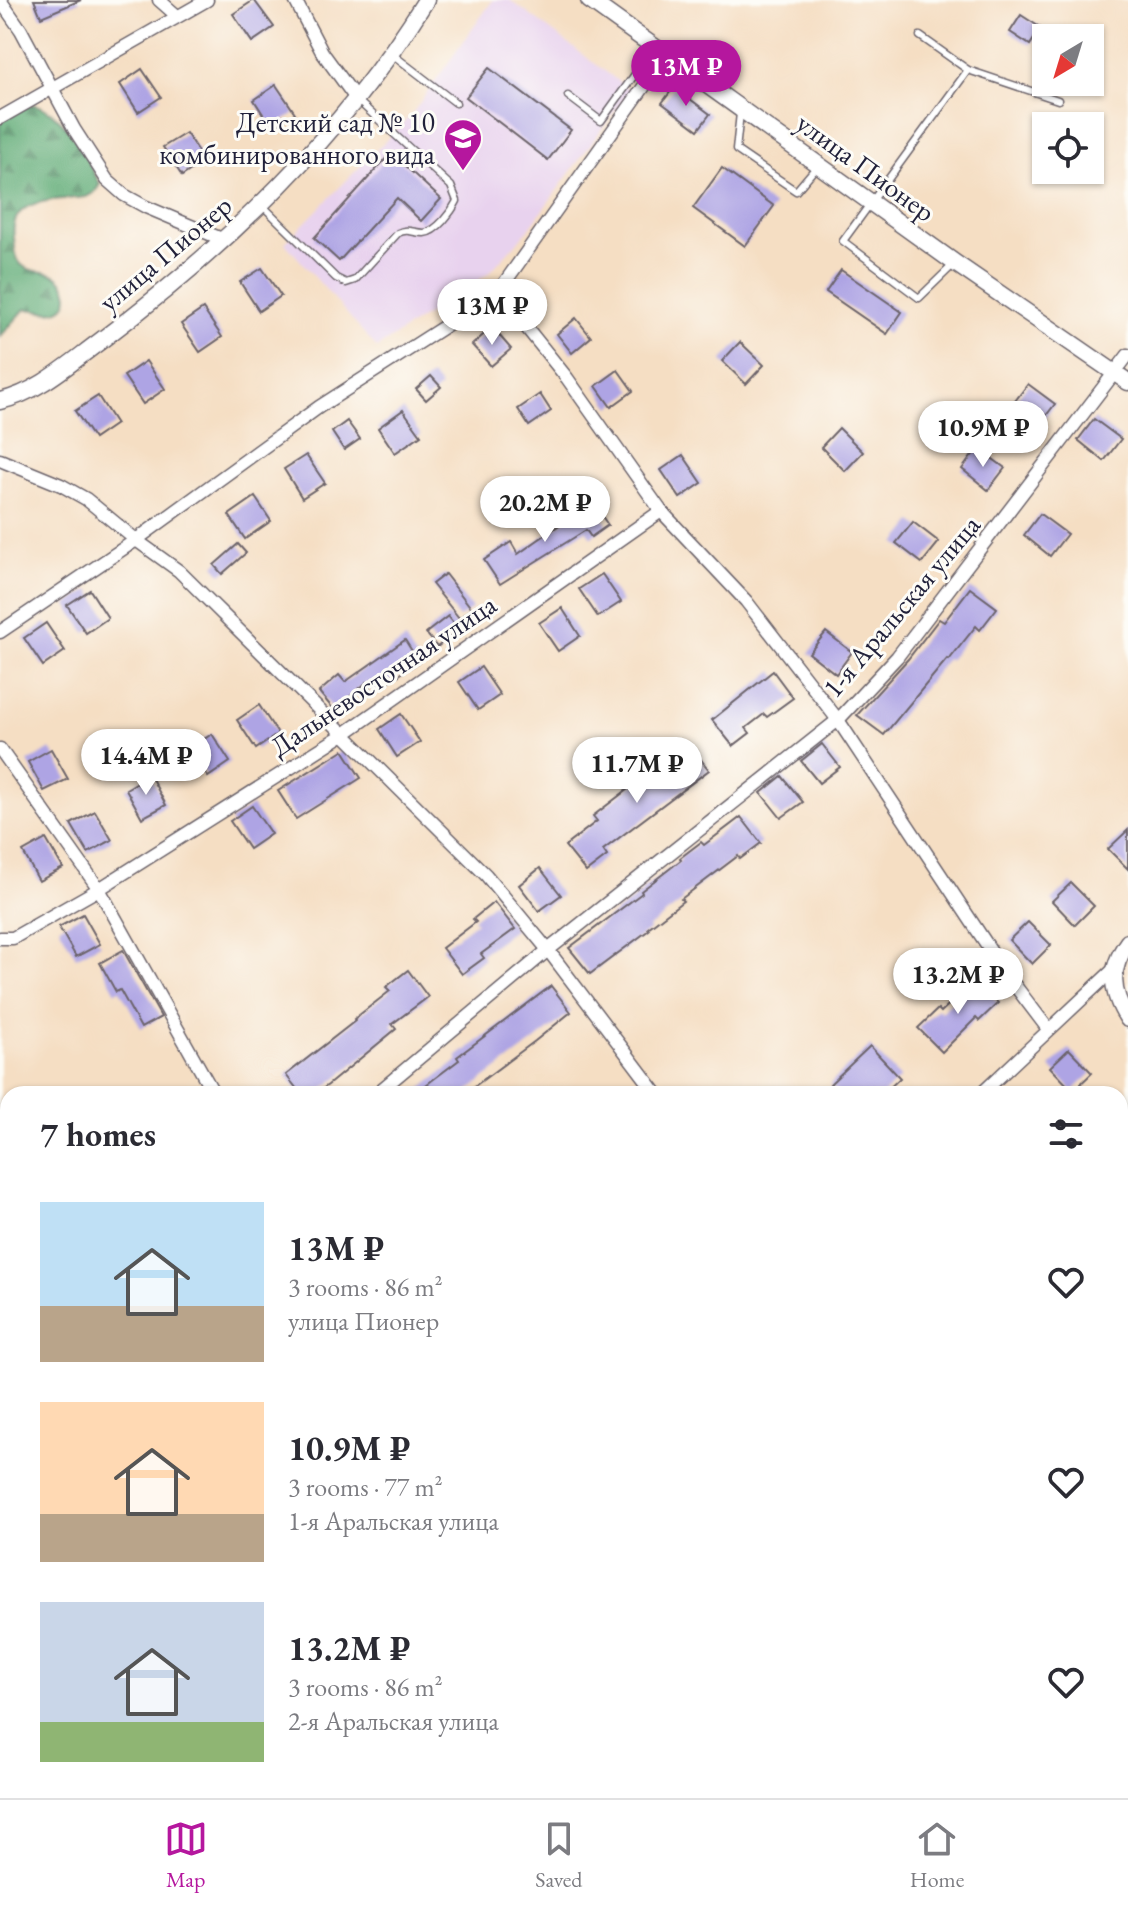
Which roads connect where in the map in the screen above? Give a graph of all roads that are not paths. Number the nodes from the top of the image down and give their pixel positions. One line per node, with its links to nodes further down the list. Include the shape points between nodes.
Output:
1 (0, 0): 12 (street)
2 (159, 0): 7 (street)
3 (207, 0): 7 (street)
4 (295, 0): 14 (street, via 322,52)
5 (426, 0): 10 (street, улица Пионер)
6 (589, 0): 9 (street, улица Пионер)
7 (176, 15): 12 (street)
8 (920, 36): 11 (lane)
9 (659, 53): 13 (lane, via 601,121); 17 (street, улица Пионер); 24 (street)
10 (392, 54): 14 (street, улица Пионер); 16 (lane)
11 (968, 70): 15 (lane); 20 (lane)
12 (53, 89): 18 (street); 22 (street, via 107,180 146,207)
13 (568, 96)
14 (357, 100): 21 (street, улица Пионер); 21 (lane, via 451,186 457,201 453,210 433,230 398,233 355,280 346,283)
15 (1058, 100)
16 (456, 103)
17 (740, 109): 19 (street, улица Пионер); 19 (lane, via 736,150 796,191)
18 (0, 118)
19 (818, 164): 20 (street, улица Пионер)
20 (870, 201): 23 (street, улица Пионер); 23 (lane, via 843,241 919,298)
21 (262, 205): 22 (street, улица Пионер)
22 (224, 240): 27 (street, улица Пионер, via 50,377)
23 (955, 263): 26 (street, улица Пионер)
24 (498, 292): 29 (street, via 567,378); 30 (street, via 319,407)
25 (1128, 355): 26 (street, 1-я Аральская улица)
26 (1122, 377): 32 (street, 1-я Аральская улица, via 897,657)
27 (0, 401)
28 (0, 460): 30 (street, via 86,499)
29 (661, 511): 32 (street, via 746,601); 33 (street, Дальневосточная улица)
30 (136, 540): 31 (street); 33 (street, via 179,571)
31 (0, 632)
32 (838, 720): 38 (street, 1-я Аральская улица); 41 (street)
33 (344, 734): 35 (street, Дальневосточная улица); 38 (street, via 486,875)
34 (0, 749): 35 (street)
35 (99, 889): 36 (street, Дальневосточная улица, via 13,938); 42 (street)
36 (0, 938)
37 (1128, 942): 39 (street)
38 (548, 950): 43 (street, 1-я Аральская улица); 44 (street)
39 (1113, 970): 40 (street, via 1113,990); 41 (street)
40 (1128, 1019)
41 (1048, 1029): 45 (street)
42 (210, 1086)
43 (386, 1086)
44 (651, 1086)
45 (989, 1086)

